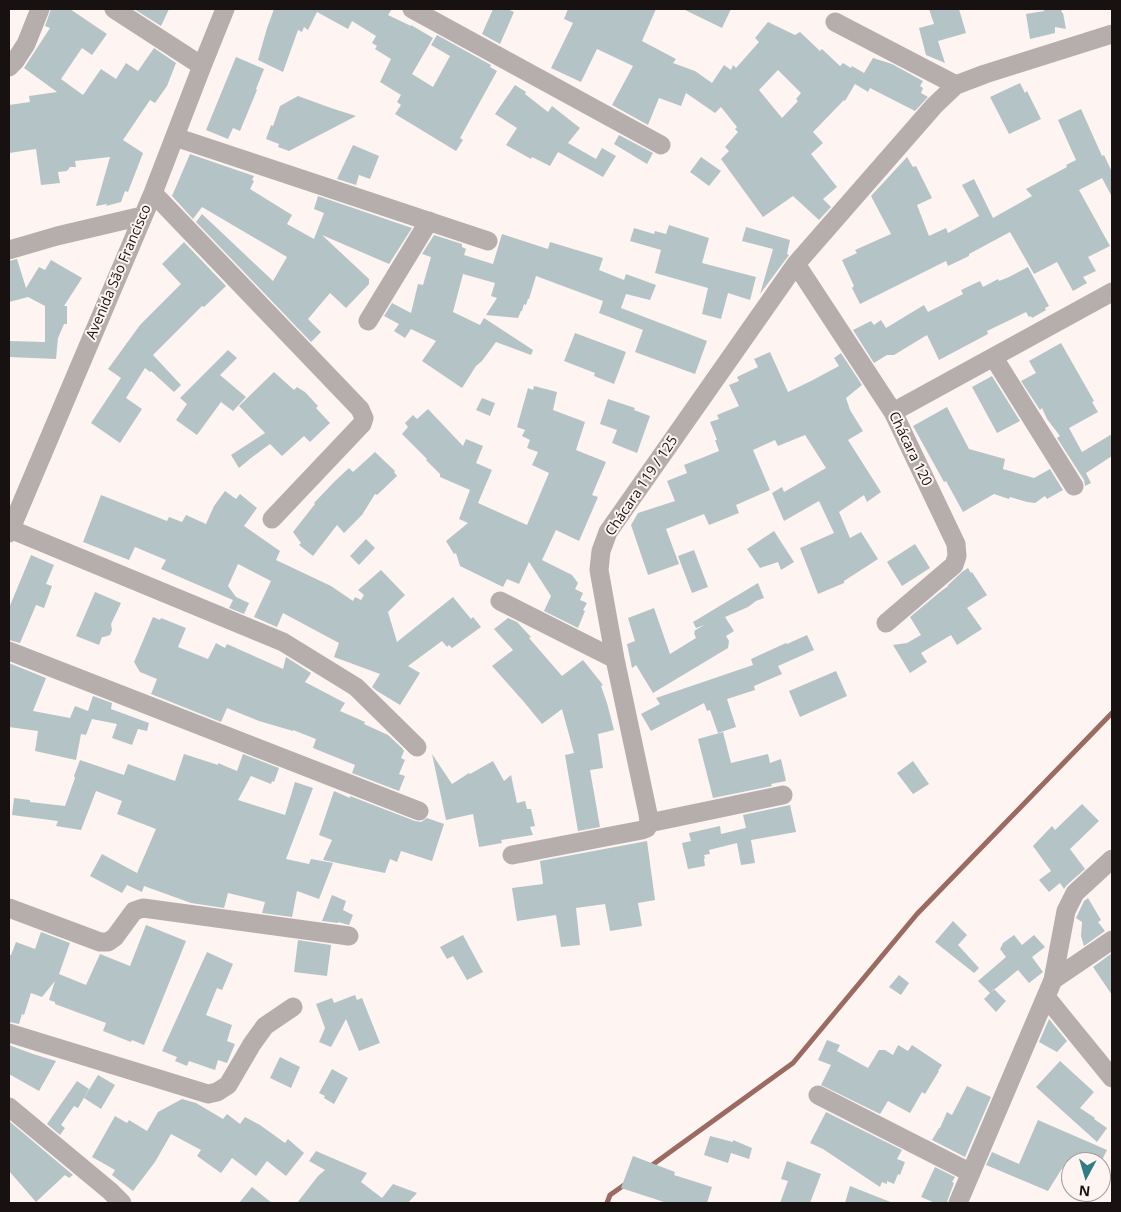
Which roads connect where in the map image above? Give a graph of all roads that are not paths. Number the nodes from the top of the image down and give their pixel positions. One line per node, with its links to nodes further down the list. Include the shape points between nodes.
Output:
1 (40, 9): 8 (street, via 26,44)
2 (114, 9): 7 (street)
3 (225, 9): 7 (street, Avenida São Francisco)
4 (412, 9): 11 (street)
5 (834, 22): 9 (street)
6 (1112, 34): 9 (street)
7 (202, 66): 10 (street, Avenida São Francisco)
8 (9, 67)
9 (956, 85): 17 (street, Chácara 119 / 125)
10 (175, 137): 12 (street, Avenida São Francisco); 14 (street)
11 (661, 145)
12 (152, 194): 13 (street, Avenida São Francisco); 23 (street, via 360,409 364,418 362,424)
13 (142, 216): 16 (street); 24 (street, Avenida São Francisco)
14 (429, 221): 15 (street); 19 (street)
15 (488, 240)
16 (9, 250)
17 (796, 264): 21 (street, Chácara 120); 28 (street, Chácara 119 / 125, via 608,532 600,570)
18 (1112, 292): 20 (street)
19 (368, 321)
20 (994, 358): 21 (street); 22 (street)
21 (893, 412): 26 (street, Chácara 120, via 956,544 957,556 954,565)
22 (1074, 486)
23 (272, 520)
24 (9, 531): 29 (street, via 283,642 356,687)
25 (500, 601): 28 (street)
26 (886, 623)
27 (9, 651): 31 (street)
28 (615, 659): 32 (street, Chácara 119 / 125)
29 (417, 747)
30 (783, 795): 32 (street)
31 (419, 811)
32 (648, 825): 33 (street, via 642,830)
33 (512, 855)
34 (1112, 859): 38 (street, via 1075,893 1066,911)
35 (9, 908): 36 (street, via 100,942 108,942 115,937 134,911 143,908)
36 (349, 936)
37 (1112, 940): 38 (street)
38 (1049, 989): 41 (street); 44 (street)
39 (293, 1007): 40 (street, via 265,1026 228,1085 208,1094)
40 (9, 1033)
41 (1112, 1078)
42 (818, 1095): 44 (street)
43 (9, 1107): 45 (street)
44 (971, 1173): 46 (street)
45 (122, 1203)
46 (958, 1203)

